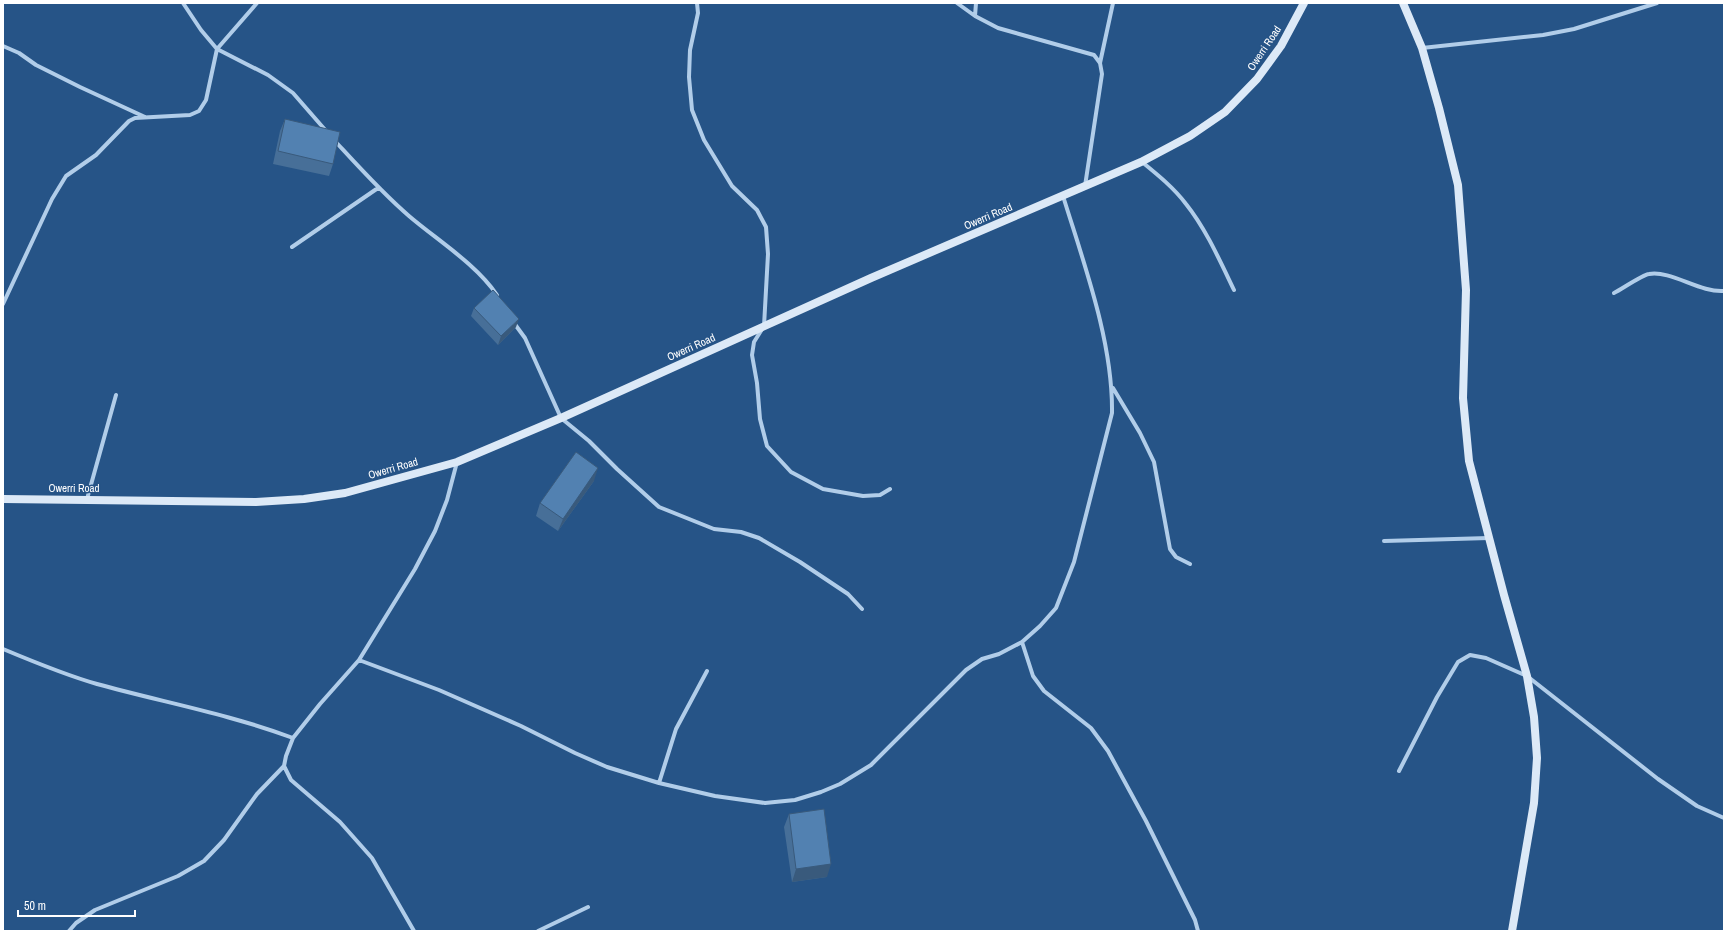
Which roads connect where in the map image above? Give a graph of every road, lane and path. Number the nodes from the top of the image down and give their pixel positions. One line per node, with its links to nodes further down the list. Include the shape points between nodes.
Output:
1 (183, 3): 12 (street)
2 (257, 3): 12 (street)
3 (697, 3): 27 (street, via 698,13 690,50 692,110 704,140 732,186 757,210 766,227 768,254)
4 (958, 3): 10 (street)
5 (976, 3): 10 (street)
6 (1113, 3): 14 (street)
7 (1304, 3): 16 (main road, Owerri Road, via 1281,46 1257,79 1225,112 1190,136)
8 (1403, 3): 13 (main road)
9 (1657, 3): 13 (street, via 1574,30)
10 (975, 16): 14 (street, via 998,28 1094,55)
11 (3, 46): 15 (street, via 80,87)
12 (217, 48): 15 (street, via 206,100 199,111); 18 (street, via 268,75 293,93)
13 (1422, 48): 35 (main road, via 1458,185 1466,290 1463,398 1469,461)
14 (1100, 63): 17 (street, via 1102,74)
15 (145, 117): 25 (street, via 129,121 96,155 66,176 52,199)
16 (1142, 162): 17 (main road, Owerri Road); 21 (street, via 1163,179 1186,204)
17 (1085, 186): 19 (main road, Owerri Road)
18 (378, 188): 20 (street); 24 (street, via 478,273)
19 (1063, 196): 27 (main road, Owerri Road); 28 (street, via 1103,332)
20 (292, 247)
21 (1234, 290)
22 (1724, 291): 23 (street, via 1714,292 1665,275 1649,274)
23 (1614, 293)
24 (498, 297)
25 (3, 304)
26 (511, 317): 30 (street, via 525,338)
27 (764, 326): 30 (main road, Owerri Road); 32 (street, via 754,342 752,355 760,418 767,446 791,472 823,489 863,496 880,495)
28 (1113, 388): 37 (street, via 1154,462 1170,549 1176,558); 39 (street, via 1112,413 1074,562 1056,608)
29 (116, 395): 34 (street)
30 (561, 418): 31 (main road, Owerri Road); 38 (street, via 659,508 714,528 759,538 848,594)
31 (458, 462): 34 (main road, Owerri Road, via 345,493 304,499 256,502); 41 (street, via 435,531 415,569)
32 (890, 488)
33 (3, 499): 34 (main road, Owerri Road)
34 (87, 499)
35 (1489, 538): 36 (street); 43 (main road)
36 (1384, 541)
37 (1190, 564)
38 (862, 609)
39 (1022, 642): 47 (street, via 999,654 982,659 966,670 871,765 821,792 795,800 765,803 715,796); 53 (street, via 1033,676 1044,691 1091,728 1108,751 1156,842)
40 (3, 649): 44 (street, via 96,684 224,715)
41 (359, 660): 44 (street); 47 (street, via 439,690 521,726 575,754)
42 (707, 671): 47 (street, via 676,729)
43 (1527, 676): 46 (street, via 1486,658 1470,655 1458,662); 48 (street, via 1658,779 1697,806); 54 (main road, via 1537,758 1534,803)
44 (293, 738): 45 (street)
45 (284, 766): 50 (street, via 257,794 224,840 204,861 178,876 95,910); 51 (street, via 291,780 340,822 372,858)
46 (1399, 771)
47 (659, 783)
48 (1724, 818)
49 (588, 907): 52 (street)
50 (69, 931)
51 (414, 931)
52 (538, 931)
53 (1198, 931)
54 (1512, 931)

